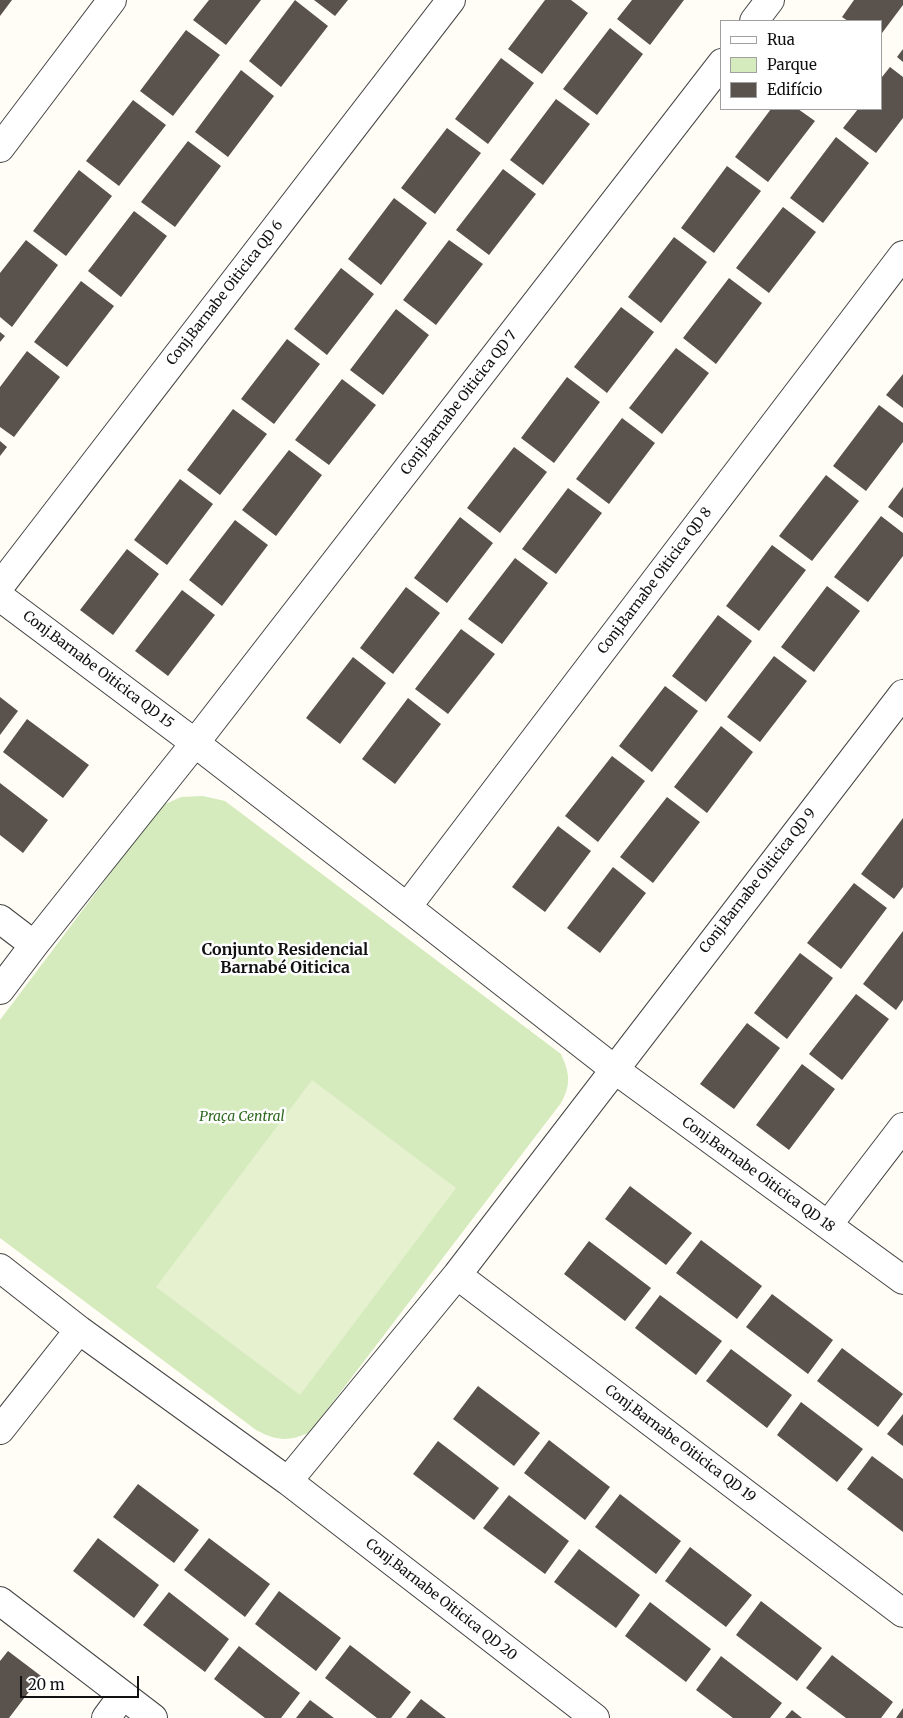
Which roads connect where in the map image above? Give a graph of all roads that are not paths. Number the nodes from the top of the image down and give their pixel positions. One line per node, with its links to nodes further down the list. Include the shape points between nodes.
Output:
1 (112, 0): 6 (street)
2 (451, 0): 8 (street, Conj.Barnabe Oiticica QD 6)
3 (770, 0): 4 (street)
4 (755, 20)
5 (720, 66): 11 (street, Conj.Barnabe Oiticica QD 7)
6 (0, 148)
7 (903, 254): 12 (street, Conj.Barnabe Oiticica QD 8)
8 (0, 586)
9 (0, 597): 11 (street, Conj.Barnabe Oiticica QD 15)
10 (903, 694): 16 (street, Conj.Barnabe Oiticica QD 9)
11 (195, 743): 12 (street, Conj.Barnabe Oiticica QD 15); 14 (street, Conj.Barnabe Oiticica QD 7)
12 (407, 906): 16 (street, Conj.Barnabe Oiticica QD 18)
13 (0, 919): 14 (street)
14 (34, 944): 15 (street, Conj.Barnabe Oiticica QD 7)
15 (0, 990)
16 (614, 1069): 18 (street, Conj.Barnabe Oiticica QD 18); 20 (street, Conj.Barnabe Oiticica QD 9)
17 (903, 1127): 18 (street)
18 (828, 1225): 21 (street, Conj.Barnabe Oiticica QD 18)
19 (0, 1268): 22 (street, Conj.Barnabe Oiticica QD 20)
20 (457, 1274): 24 (street, Conj.Barnabe Oiticica QD 9); 26 (street, Conj.Barnabe Oiticica QD 19)
21 (903, 1280)
22 (79, 1330): 23 (street); 24 (street, Conj.Barnabe Oiticica QD 20)
23 (0, 1430)
24 (288, 1481): 30 (street, Conj.Barnabe Oiticica QD 20)
25 (0, 1601): 27 (street)
26 (903, 1613)
27 (123, 1695): 28 (street); 29 (street)
28 (106, 1718)
29 (153, 1718)
30 (595, 1718)

